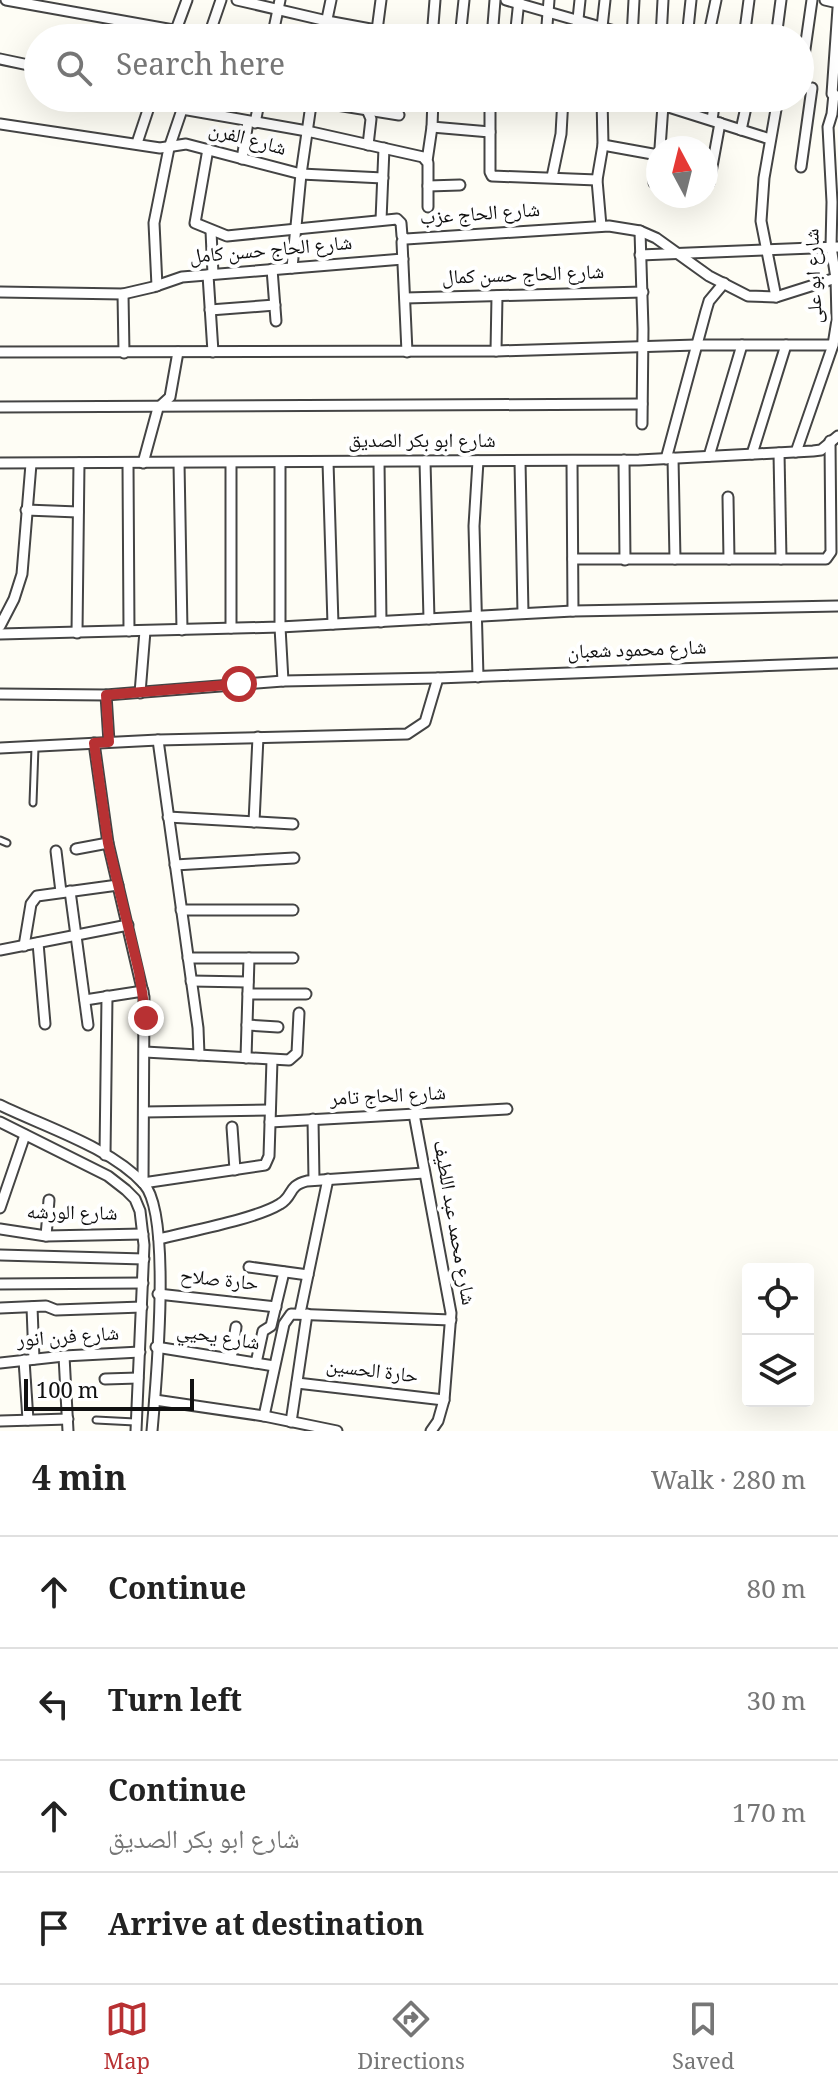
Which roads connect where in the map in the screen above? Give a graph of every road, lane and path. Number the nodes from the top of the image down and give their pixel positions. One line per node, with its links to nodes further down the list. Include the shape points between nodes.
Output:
1 (6, 0): 27 (street)
2 (187, 0): 28 (street)
3 (221, 0): 29 (street)
4 (237, 0): 22 (street)
5 (331, 0): 26 (street)
6 (381, 0): 32 (street)
7 (435, 0): 33 (street)
8 (464, 0): 34 (street)
9 (495, 0): 35 (street)
10 (506, 0): 21 (street)
11 (580, 0): 25 (street)
12 (605, 0): 39 (street)
13 (634, 0): 40 (street)
14 (663, 0): 41 (street)
15 (691, 0): 42 (street)
16 (716, 0): 43 (street)
17 (749, 0): 44 (street)
18 (781, 0): 45 (street)
19 (812, 0): 46 (street)
20 (825, 0): 24 (street)
21 (518, 2): 23 (street); 36 (street)
22 (279, 5): 26 (street)
23 (548, 5): 25 (street)
24 (838, 6): 50 (street, شارع ابو على)
25 (578, 19): 37 (street); 38 (street)
26 (327, 21): 30 (street); 31 (street)
27 (128, 24)
28 (178, 24)
29 (215, 24)
30 (326, 24)
31 (339, 24)
32 (378, 24)
33 (433, 24)
34 (461, 24)
35 (493, 24)
36 (516, 24)
37 (577, 24)
38 (589, 24)
39 (604, 24)
40 (634, 24)
41 (662, 24)
42 (688, 24)
43 (711, 24)
44 (746, 24)
45 (778, 24)
46 (809, 24)
47 (0, 59): 48 (street)
48 (24, 64)
49 (814, 89): 50 (street)
50 (835, 94): 89 (street, شارع ابو على, via 828,127)
51 (147, 112): 79 (street)
52 (181, 112): 82 (street)
53 (198, 112): 70 (street)
54 (255, 112): 70 (street)
55 (310, 112): 74 (street)
56 (368, 112): 80 (street)
57 (380, 112): 68 (street)
58 (433, 112): 72 (street)
59 (490, 112): 75 (street)
60 (562, 112): 91 (street)
61 (602, 112): 81 (street)
62 (658, 112): 76 (street)
63 (687, 112): 69 (street)
64 (716, 112): 69 (street)
65 (745, 112): 73 (street)
66 (775, 112): 78 (street)
67 (809, 112): 88 (street)
68 (399, 115)
69 (716, 121): 73 (street); 77 (street)
70 (251, 122): 74 (street); 86 (street)
71 (0, 124): 79 (street, شارع الفرن)
72 (432, 127): 75 (street); 87 (street)
73 (741, 130): 78 (street)
74 (307, 131): 80 (street); 90 (street)
75 (490, 132): 91 (street, via 490,172 495,178)
76 (659, 136)
77 (714, 136)
78 (770, 139): 105 (street, via 761,221)
79 (137, 143): 82 (street, شارع الفرن)
80 (368, 145): 83 (street)
81 (603, 145): 85 (street); 93 (street)
82 (169, 148): 84 (street, شارع الفرن, via 186,144); 114 (street, via 154,223)
83 (384, 148): 87 (street); 92 (street)
84 (208, 149): 86 (street, شارع الفرن); 101 (street, via 195,219 197,226)
85 (646, 153)
86 (242, 159): 90 (street, شارع الفرن)
87 (427, 161): 95 (street)
88 (801, 167)
89 (834, 171): 96 (street, شارع ابو على)
90 (301, 174): 92 (street, شارع الفرن); 100 (street)
91 (552, 177): 93 (street)
92 (383, 178): 98 (street)
93 (597, 180): 99 (street)
94 (460, 185): 95 (street)
95 (428, 186): 97 (street)
96 (835, 202): 104 (street, شارع ابو على)
97 (428, 207)
98 (381, 220): 100 (street); 103 (street, شارع الحاج عزب, via 400,220)
99 (601, 226): 102 (street, شارع الحاج عزب); 103 (street, شارع الحاج عزب)
100 (296, 229): 101 (street, via 227,236); 109 (street)
101 (211, 231): 111 (street)
102 (640, 231): 106 (street, شارع الحاج عزب); 107 (street)
103 (404, 238): 108 (street)
104 (834, 247): 105 (street); 112 (street, شارع ابو على)
105 (767, 250): 106 (street); 119 (street)
106 (675, 254): 107 (street); 113 (street, شارع الحاج عزب)
107 (640, 255): 116 (street)
108 (403, 259): 109 (street, شارع الحاج حسن كامل); 120 (street)
109 (292, 268): 110 (street, شارع الحاج حسن كامل)
110 (272, 269): 111 (street, شارع الحاج حسن كامل); 121 (street)
111 (210, 274): 114 (street, شارع الحاج حسن كامل); 122 (street)
112 (836, 278): 119 (street, شارع الحاج عزب); 127 (street, شارع ابو على)
113 (724, 283): 119 (street, شارع الحاج عزب, via 748,296); 124 (street, via 709,301)
114 (157, 286): 117 (street, شارع الحاج حسن كامل)
115 (0, 292): 117 (street, شارع الحاج حسن كامل)
116 (643, 292): 118 (street, شارع الحاج حسن كمال); 128 (street)
117 (123, 294): 134 (street)
118 (497, 296): 120 (street, شارع الحاج حسن كمال); 129 (street)
119 (776, 297)
120 (405, 298): 133 (street)
121 (275, 305): 122 (street); 123 (street)
122 (210, 310): 132 (street)
123 (276, 321)
124 (696, 345): 125 (street); 128 (street); 144 (street)
125 (742, 345): 126 (street); 143 (street)
126 (786, 345): 127 (street); 142 (street)
127 (833, 345): 140 (street, شارع ابو على)
128 (643, 347): 129 (street); 135 (street)
129 (496, 351): 133 (street)
130 (0, 352): 134 (street)
131 (178, 352): 132 (street); 134 (street); 137 (street, via 170,397)
132 (213, 352): 133 (street)
133 (407, 352)
134 (124, 353)
135 (642, 404): 137 (street); 138 (street)
136 (0, 407): 137 (street)
137 (158, 408): 155 (street)
138 (642, 424)
139 (834, 438): 140 (street, شارع ابو بكر الصديق, via 821,450); 159 (street)
140 (796, 452): 141 (street, شارع ابو بكر الصديق)
141 (779, 453): 142 (street, شارع ابو بكر الصديق); 168 (street)
142 (752, 454): 143 (street, شارع ابو بكر الصديق)
143 (709, 456): 144 (street, شارع ابو بكر الصديق)
144 (669, 458): 145 (street, شارع ابو بكر الصديق); 166 (street)
145 (624, 460): 149 (street, شارع ابو بكر الصديق); 169 (street)
146 (425, 461): 147 (street, شارع ابو بكر الصديق); 151 (street, شارع ابو بكر الصديق); 174 (street)
147 (478, 461): 148 (street, شارع ابو بكر الصديق); 173 (street)
148 (520, 461): 149 (street, شارع ابو بكر الصديق); 172 (street)
149 (572, 461): 165 (street)
150 (328, 462): 151 (street, شارع ابو بكر الصديق); 158 (street, شارع ابو بكر الصديق); 176 (street)
151 (379, 462): 175 (street)
152 (0, 463): 160 (street, شارع ابو بكر الصديق)
153 (79, 463): 154 (street, شارع ابو بكر الصديق); 160 (street, شارع ابو بكر الصديق); 164 (street)
154 (128, 463): 155 (street, شارع ابو بكر الصديق); 181 (street)
155 (143, 463): 156 (street, شارع ابو بكر الصديق)
156 (179, 463): 157 (street, شارع ابو بكر الصديق); 180 (street)
157 (231, 463): 158 (street, شارع ابو بكر الصديق); 179 (street)
158 (280, 463): 178 (street)
159 (834, 463): 162 (street)
160 (31, 464): 163 (street)
161 (728, 497): 167 (street)
162 (834, 509): 168 (street, via 826,559)
163 (26, 510): 164 (street); 177 (street, via 22,574)
164 (78, 512): 183 (street)
165 (573, 559): 169 (street); 171 (street)
166 (675, 559): 167 (street); 169 (street)
167 (729, 559): 168 (street)
168 (781, 559)
169 (625, 560)
170 (838, 606): 171 (street)
171 (573, 611): 172 (street)
172 (523, 613): 173 (street)
173 (476, 617): 174 (street); 186 (street)
174 (429, 619): 175 (street)
175 (381, 622): 176 (street)
176 (333, 624): 178 (street)
177 (0, 626)
178 (280, 627): 179 (street); 188 (street)
179 (231, 628): 180 (street)
180 (182, 630): 182 (street)
181 (129, 631): 182 (street); 183 (street)
182 (145, 631): 189 (street)
183 (77, 633): 184 (street)
184 (0, 634)
185 (838, 663): 186 (street, شارع محمود شعبان)
186 (478, 677): 187 (street, شارع محمود شعبان)
187 (438, 678): 188 (street, شارع محمود شعبان); 192 (street, via 425,722 407,734)
188 (283, 681): 189 (street, شارع محمود شعبان)
189 (140, 693): 191 (street, شارع محمود شعبان)
190 (0, 694): 191 (street, شارع محمود شعبان)
191 (106, 695): 194 (street)
192 (258, 737): 193 (street); 200 (street)
193 (158, 740): 194 (street); 199 (street)
194 (109, 742): 195 (street)
195 (94, 743): 196 (street); 204 (street)
196 (35, 746): 197 (street); 198 (lane)
197 (0, 748)
198 (33, 803)
199 (168, 817): 200 (street); 208 (street)
200 (254, 822): 201 (street)
201 (293, 824)
202 (0, 840): 203 (lane)
203 (7, 843)
204 (108, 843): 205 (street); 209 (street)
205 (76, 849)
206 (56, 851): 210 (street)
207 (294, 858): 208 (street)
208 (175, 865): 211 (street)
209 (118, 885): 210 (street); 213 (street)
210 (66, 891): 214 (street); 216 (street, via 33,900)
211 (181, 910): 212 (street); 218 (street)
212 (293, 910)
213 (128, 925): 214 (street); 223 (street)
214 (76, 935): 215 (street); 227 (street)
215 (38, 943): 216 (street); 229 (street)
216 (24, 946): 217 (street)
217 (0, 950)
218 (188, 958): 219 (street); 221 (street)
219 (249, 958): 220 (street); 222 (street)
220 (293, 958)
221 (191, 981): 222 (street); 234 (street)
222 (248, 982): 224 (street)
223 (143, 991): 226 (street); 233 (street)
224 (248, 994): 225 (street); 231 (street)
225 (306, 994)
226 (107, 996): 227 (street); 247 (street)
227 (85, 1000): 230 (street)
228 (299, 1013): 236 (street, via 296,1055)
229 (45, 1024)
230 (88, 1025)
231 (247, 1025): 232 (street); 235 (street)
232 (278, 1027)
233 (145, 1052): 234 (street); 240 (street)
234 (199, 1055): 235 (street)
235 (246, 1058): 236 (street)
236 (272, 1060): 239 (street)
237 (0, 1105): 247 (street)
238 (507, 1109): 241 (street, شارع الحاج تامر)
239 (270, 1110): 240 (street); 244 (street)
240 (144, 1112): 252 (street)
241 (414, 1114): 242 (street, شارع الحاج تامر); 249 (street, شارع محمد عبد اللطيف)
242 (313, 1119): 244 (street, شارع الحاج تامر); 251 (street)
243 (0, 1122): 246 (street)
244 (270, 1122): 248 (street, via 265,1165)
245 (232, 1127): 248 (street)
246 (25, 1135): 254 (street); 256 (street, via 126,1190 140,1211)
247 (105, 1155): 252 (street)
248 (235, 1170): 252 (street)
249 (424, 1173): 250 (street); 272 (street, شارع محمد عبد اللطيف)
250 (328, 1179): 251 (street); 263 (street)
251 (314, 1180): 258 (street, via 293,1185 280,1204 256,1214)
252 (143, 1183): 258 (street, via 155,1206)
253 (49, 1200): 257 (street)
254 (1, 1204)
255 (0, 1229): 257 (street, شارع الورشه)
256 (143, 1234): 257 (street, شارع الورشه); 260 (street)
257 (46, 1236)
258 (159, 1239): 266 (street)
259 (0, 1255): 260 (street)
260 (144, 1259): 264 (street)
261 (249, 1267): 262 (street)
262 (284, 1272): 263 (street); 269 (street)
263 (308, 1275): 271 (street)
264 (143, 1283): 265 (street); 268 (street)
265 (0, 1284)
266 (158, 1294): 269 (street, حارة صلاح); 274 (street)
267 (32, 1307): 268 (street); 270 (street); 277 (street)
268 (142, 1307): 275 (street)
269 (276, 1307): 280 (street, via 270,1327 263,1331)
270 (0, 1308)
271 (303, 1314): 272 (street); 281 (street, via 285,1320); 284 (street)
272 (451, 1320): 286 (street, شارع محمد عبد اللطيف)
273 (236, 1327): 278 (street)
274 (156, 1347): 278 (street, شارع يحيي); 285 (street)
275 (140, 1352): 276 (street, شارع فرن انور); 282 (street)
276 (64, 1356): 277 (street, شارع فرن انور); 288 (street)
277 (29, 1359): 279 (street, شارع فرن انور); 289 (street)
278 (231, 1359): 280 (street, شارع يحيي)
279 (0, 1363)
280 (256, 1363): 281 (street, شارع يحيي)
281 (274, 1366): 287 (street)
282 (138, 1378): 283 (street); 293 (street)
283 (105, 1379)
284 (297, 1383): 286 (street, حارة الحسين); 292 (street)
285 (155, 1400): 287 (street); 295 (street)
286 (444, 1400): 297 (street, شارع محمد عبد اللطيف)
287 (264, 1416): 292 (street)
288 (68, 1419): 289 (street); 294 (street)
289 (28, 1420): 291 (street)
290 (96, 1420): 293 (lane)
291 (0, 1421)
292 (291, 1422): 296 (street)
293 (136, 1426)
294 (68, 1431)
295 (152, 1431)
296 (337, 1431)
297 (431, 1431)

